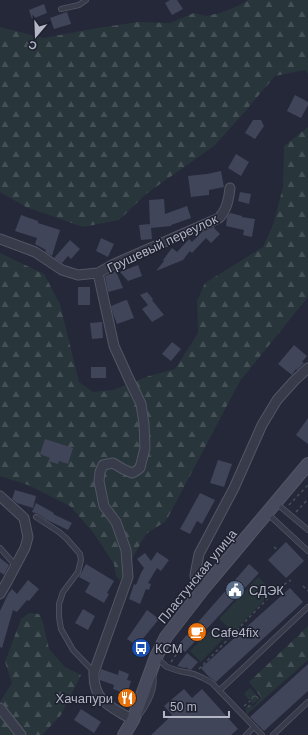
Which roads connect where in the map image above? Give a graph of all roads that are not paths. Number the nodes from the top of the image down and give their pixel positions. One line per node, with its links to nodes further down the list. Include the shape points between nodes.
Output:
1 (86, 0): 2 (lane, via 79,5)
2 (61, 9)
3 (230, 188): 5 (street, Грушевый переулок, via 227,205 219,218)
4 (0, 239): 5 (street, Грушевый переулок, via 35,252 62,270 78,275)
5 (98, 273): 20 (street, Грушевый переулок, via 114,346 142,404 145,448 140,468 136,471 132,473 113,463 103,465 100,472 104,506 116,522 126,550 128,577)
6 (308, 368): 16 (street, via 277,400 262,425 234,488 199,554 195,575 196,580)
7 (308, 464): 9 (main road, Пластунская улица)
8 (0, 496): 15 (street, via 24,518 28,537)
9 (280, 507): 10 (main road, Пластунская улица); 12 (lane)
10 (266, 513): 14 (lane); 16 (main road, Пластунская улица)
11 (36, 517): 20 (lane, via 67,539 80,554 78,572 63,592 59,604 59,617 73,650)
12 (308, 530)
13 (0, 548): 15 (lane)
14 (308, 551)
15 (16, 566): 17 (street)
16 (204, 588): 19 (main road, Пластунская улица, via 166,637)
17 (0, 594)
18 (308, 607): 21 (lane)
19 (154, 663): 21 (lane, via 194,674); 24 (main road, Пластунская улица)
20 (94, 672): 24 (street, via 93,682 100,698)
21 (220, 690): 25 (lane)
22 (308, 702): 30 (lane)
23 (0, 708): 26 (street)
24 (133, 720): 27 (main road, Пластунская улица)
25 (254, 727): 28 (lane); 29 (lane)
26 (21, 735)
27 (124, 735)
28 (246, 735)
29 (262, 735)
30 (273, 735)

